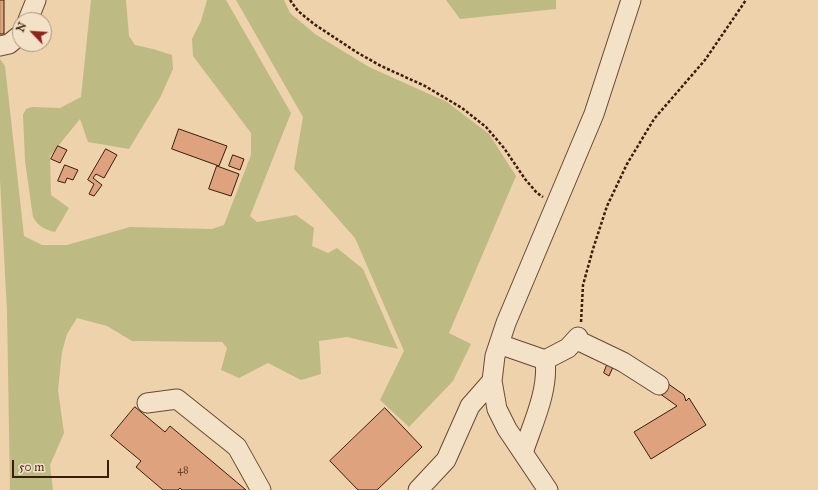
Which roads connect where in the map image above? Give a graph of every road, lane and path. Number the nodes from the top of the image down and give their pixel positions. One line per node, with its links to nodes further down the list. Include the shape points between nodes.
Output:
1 (36, 0): 5 (lane)
2 (290, 0): 8 (path, via 298,11 314,24 358,53 425,86 462,108 486,127 537,193)
3 (632, 0): 8 (lane, via 594,114)
4 (746, 0): 9 (path, via 705,60 654,119 627,164 607,206 593,249 583,285 581,322)
5 (31, 12)
6 (12, 42): 7 (lane)
7 (0, 46)
8 (556, 205): 10 (lane)
9 (577, 338): 11 (lane, via 568,348); 13 (lane, via 623,362)
10 (499, 344): 11 (lane); 12 (lane)
11 (545, 360): 15 (lane, via 541,397)
12 (492, 381): 15 (lane, via 497,410); 17 (lane, via 470,406 446,460)
13 (659, 385)
14 (147, 403): 16 (lane, via 177,399 237,447)
15 (523, 453): 18 (lane)
16 (261, 490)
17 (418, 490)
18 (548, 490)

